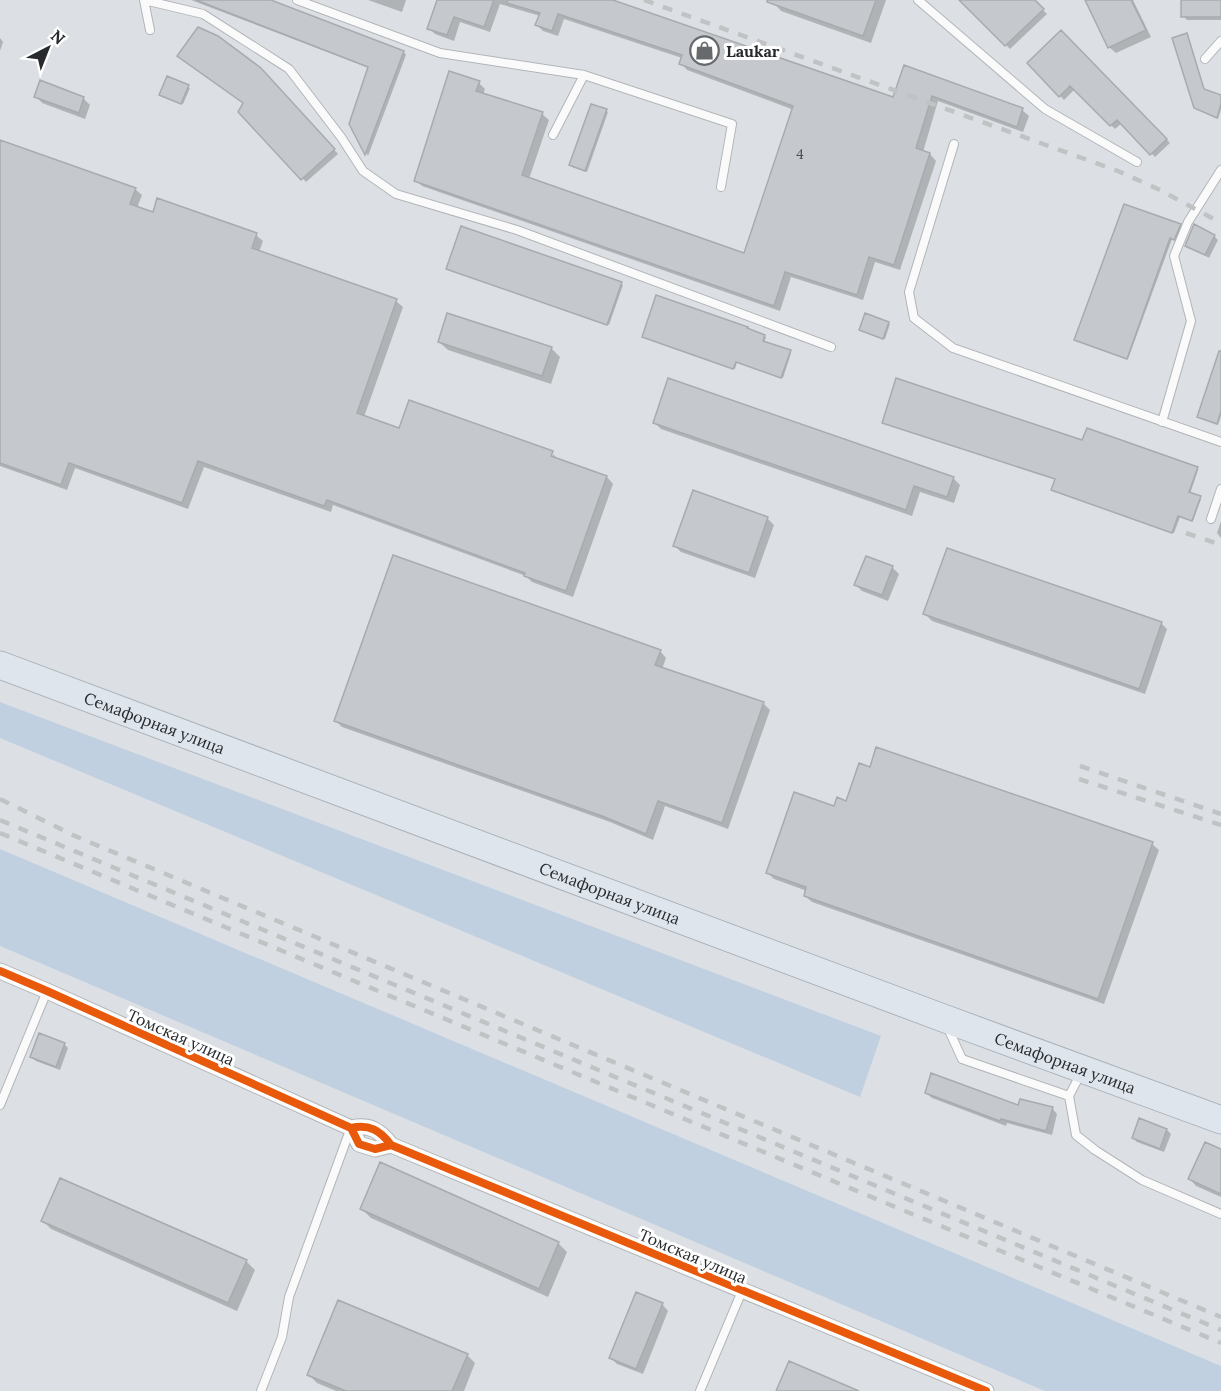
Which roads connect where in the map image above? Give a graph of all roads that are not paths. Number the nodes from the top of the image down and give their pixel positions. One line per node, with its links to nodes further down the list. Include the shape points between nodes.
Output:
1 (144, 0): 4 (lane); 13 (lane, via 203,14 289,69 363,171 396,194 517,230)
2 (297, 0): 7 (lane, via 440,53)
3 (918, 0): 10 (lane, via 1046,109)
4 (150, 30)
5 (1221, 41): 6 (lane)
6 (1205, 59)
7 (584, 75): 8 (lane); 12 (lane, via 732,124)
8 (553, 135)
9 (954, 144): 14 (lane, via 909,292 914,318 953,348)
10 (1137, 162)
11 (1221, 170): 14 (lane, via 1188,222 1174,256 1191,321)
12 (721, 187)
13 (831, 347)
14 (1162, 422): 15 (lane)
15 (1221, 442)
16 (1221, 489): 17 (lane)
17 (1211, 519)
18 (0, 665): 21 (highway, Семафорная улица)
19 (0, 971): 20 (street, Томская улица)
20 (47, 991): 24 (lane); 26 (street, Томская улица)
21 (944, 1018): 22 (highway, Семафорная улица); 23 (lane, via 962,1059)
22 (1084, 1069): 23 (lane); 25 (highway, Семафорная улица)
23 (1068, 1096): 27 (lane, via 1076,1135 1095,1150 1142,1180)
24 (0, 1105)
25 (1221, 1120)
26 (351, 1128): 28 (street, Томская улица, via 359,1143 375,1149 391,1145); 29 (lane, via 289,1296 282,1337)
27 (1221, 1214)
28 (742, 1291): 30 (lane); 31 (street, Томская улица)
29 (261, 1391)
30 (700, 1391)
31 (986, 1391)

